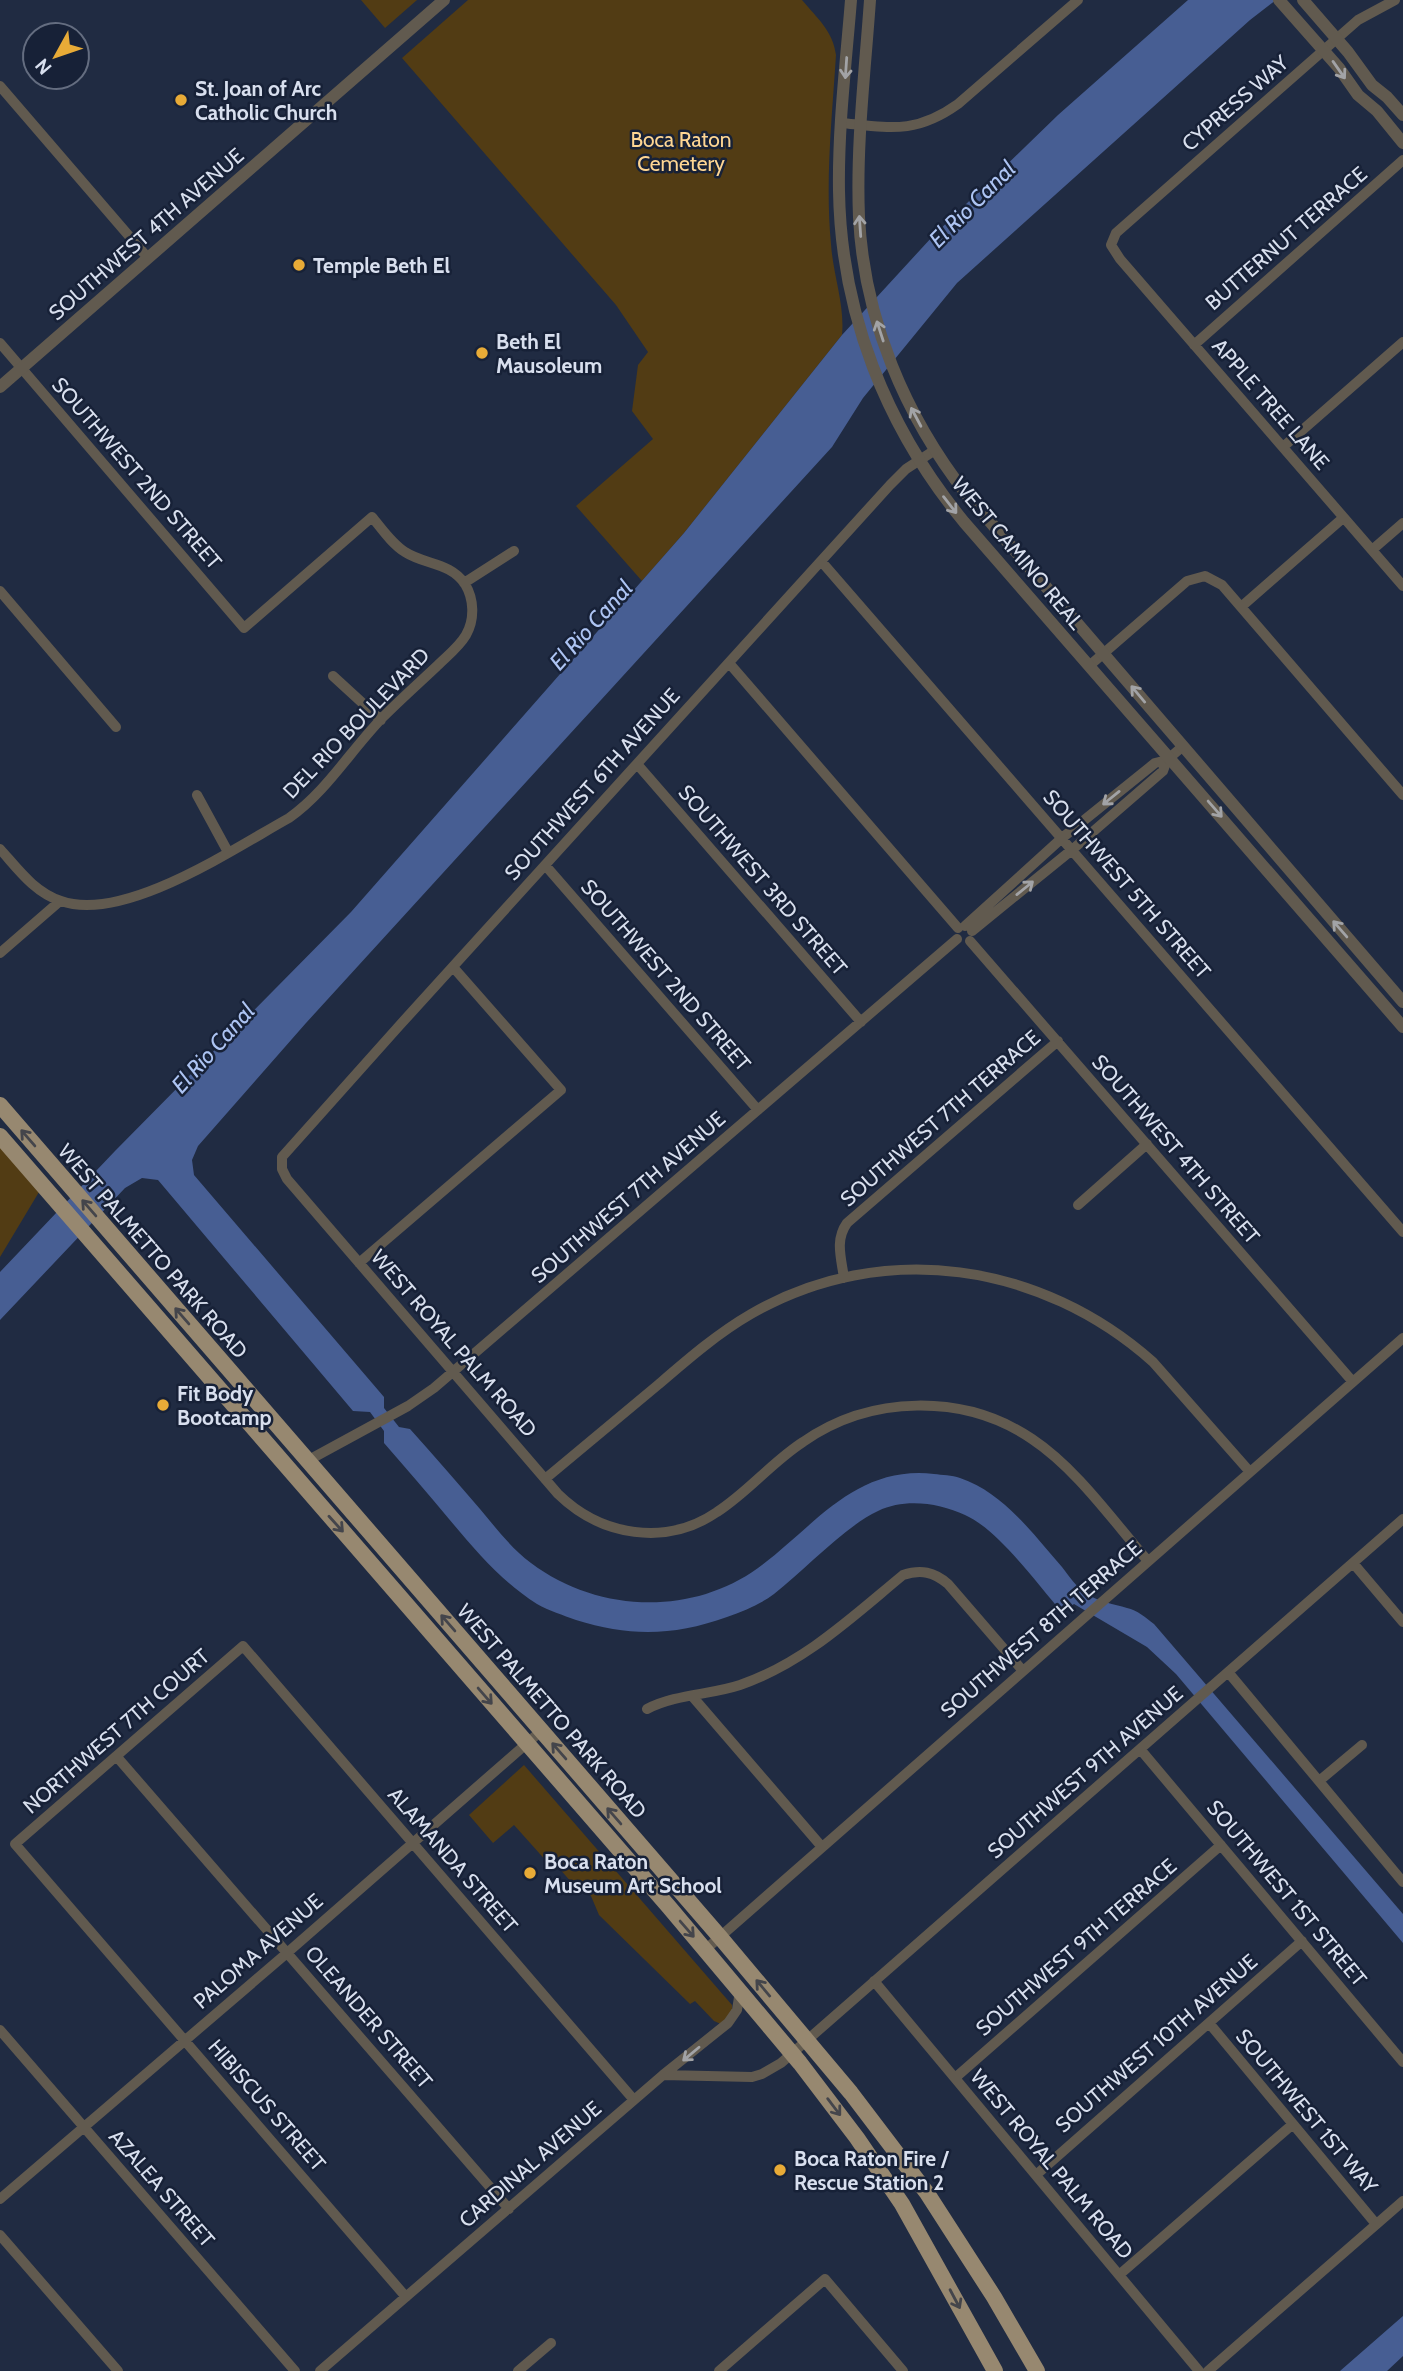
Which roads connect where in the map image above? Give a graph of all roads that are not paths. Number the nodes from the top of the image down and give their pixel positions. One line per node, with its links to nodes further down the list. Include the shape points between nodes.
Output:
1 (444, 0): 17 (street, SOUTHWEST 4TH AVENUE)
2 (851, 0): 12 (street, WEST CAMINO REAL, one-way to 12)
3 (870, 0): 13 (street, WEST CAMINO REAL)
4 (1078, 0): 13 (street, via 939,117 907,127)
5 (1279, 0): 9 (street)
6 (1303, 0): 8 (street)
7 (1395, 0): 8 (street, CYPRESS WAY, via 1358,20)
8 (1337, 39): 9 (street, CYPRESS WAY); 11 (street, via 1372,85)
9 (1324, 50): 14 (street, one-way to 14); 16 (street, CYPRESS WAY, via 1116,233)
10 (0, 86): 17 (street)
11 (1403, 115)
12 (842, 123): 13 (street); 22 (street, WEST CAMINO REAL, via 841,233 855,311)
13 (861, 125): 24 (street, WEST CAMINO REAL, one-way to 13, via 870,294 859,220)
14 (1403, 143)
15 (1403, 160): 20 (street, BUTTERNUT TERRACE)
16 (1111, 245): 20 (street, APPLE TREE LANE)
17 (148, 258): 21 (street, SOUTHWEST 4TH AVENUE)
18 (1403, 342): 25 (street)
19 (0, 343): 21 (street, SOUTHWEST 2ND STREET)
20 (1194, 345): 25 (street, APPLE TREE LANE)
21 (21, 368): 23 (street, SOUTHWEST 4TH AVENUE); 33 (street, SOUTHWEST 2ND STREET, via 244,628 372,517 404,552 448,568)
22 (878, 383): 24 (street); 27 (street, WEST CAMINO REAL)
23 (0, 387)
24 (903, 391): 26 (street, WEST CAMINO REAL, one-way to 24)
25 (1283, 447): 28 (street, APPLE TREE LANE)
26 (935, 450): 27 (street, SOUTHWEST 6TH AVENUE); 37 (street, WEST CAMINO REAL, via 967,495)
27 (919, 461): 32 (street, SOUTHWEST 6TH AVENUE, via 900,475); 39 (street, WEST CAMINO REAL, one-way to 39, via 964,522)
28 (1343, 518): 30 (street, APPLE TREE LANE); 36 (street)
29 (1403, 523): 30 (street)
30 (1372, 550): 34 (street, APPLE TREE LANE)
31 (514, 551): 33 (street)
32 (821, 561): 38 (street, SOUTHWEST 6TH AVENUE); 48 (street, SOUTHWEST 5TH STREET)
33 (464, 583): 41 (street, DEL RIO BOULEVARD, via 472,616 465,637)
34 (1403, 586)
35 (0, 591): 42 (street)
36 (1241, 607): 37 (street, via 1222,584 1205,576 1187,581); 47 (street)
37 (1104, 654): 39 (street); 43 (street, WEST CAMINO REAL, one-way to 37)
38 (729, 663): 45 (street, SOUTHWEST 6TH AVENUE); 54 (street, SOUTHWEST 4TH STREET)
39 (1089, 666): 44 (street, WEST CAMINO REAL)
40 (333, 676): 41 (street)
41 (381, 720): 51 (street, DEL RIO BOULEVARD, via 305,806)
42 (116, 727)
43 (1182, 747): 44 (street, SOUTHWEST 7TH AVENUE); 57 (street, WEST CAMINO REAL, one-way to 43)
44 (1168, 759): 48 (street, SOUTHWEST 7TH AVENUE, one-way to 48, via 1155,763); 50 (street, SOUTHWEST 7TH AVENUE, via 1163,771); 58 (street, WEST CAMINO REAL, one-way to 58)
45 (637, 764): 52 (street, SOUTHWEST 6TH AVENUE); 60 (street, SOUTHWEST 3RD STREET)
46 (197, 795): 51 (street)
47 (1403, 796)
48 (1062, 838): 50 (street, SOUTHWEST 5TH STREET); 54 (street, SOUTHWEST 7TH AVENUE)
49 (0, 849): 53 (street, DEL RIO BOULEVARD, via 31,883)
50 (1073, 849): 54 (street, SOUTHWEST 7TH AVENUE, one-way to 50); 69 (street, SOUTHWEST 5TH STREET)
51 (228, 852): 53 (street, DEL RIO BOULEVARD, via 116,903 82,906)
52 (545, 865): 56 (street, SOUTHWEST 6TH AVENUE); 64 (street, SOUTHWEST 2ND STREET)
53 (60, 901): 55 (street)
54 (964, 933): 60 (street, SOUTHWEST 7TH AVENUE); 62 (street, SOUTHWEST 4TH STREET)
55 (0, 953)
56 (453, 967): 67 (street, SOUTHWEST 6TH AVENUE); 70 (street, via 561,1090)
57 (1385, 981): 58 (street); 59 (street, WEST CAMINO REAL)
58 (1373, 992): 61 (street, WEST CAMINO REAL)
59 (1403, 1002)
60 (861, 1022): 64 (street, SOUTHWEST 7TH AVENUE)
61 (1403, 1027)
62 (1058, 1041): 66 (street, SOUTHWEST 4TH STREET); 71 (street, SOUTHWEST 7TH TERRACE, via 848,1223 839,1244)
63 (0, 1105): 76 (main road, WEST PALMETTO PARK ROAD, one-way to 63)
64 (758, 1110): 74 (street, SOUTHWEST 7TH AVENUE)
65 (0, 1136): 73 (main road, WEST PALMETTO PARK ROAD)
66 (1147, 1144): 68 (street); 75 (street, SOUTHWEST 4TH STREET)
67 (286, 1153): 70 (street, WEST ROYAL PALM ROAD, via 282,1168 287,1179)
68 (1078, 1205)
69 (1403, 1232)
70 (359, 1263): 74 (street, WEST ROYAL PALM ROAD)
71 (844, 1278): 79 (street, via 901,1269 956,1271 1021,1284 1063,1301 1145,1355); 80 (street, via 783,1298 734,1324)
72 (1403, 1338): 75 (street, SOUTHWEST 8TH TERRACE)
73 (183, 1348): 76 (main road, via 198,1349 230,1385); 77 (main road, WEST PALMETTO PARK ROAD)
74 (453, 1372): 78 (street, SOUTHWEST 7TH AVENUE, via 408,1406); 80 (street, WEST ROYAL PALM ROAD)
75 (1353, 1382): 79 (street, SOUTHWEST 8TH TERRACE)
76 (245, 1389): 78 (main road, WEST PALMETTO PARK ROAD)
77 (242, 1417): 78 (main road, via 258,1425 294,1463); 91 (main road, WEST PALMETTO PARK ROAD, one-way to 91)
78 (307, 1461): 90 (main road, WEST PALMETTO PARK ROAD, one-way to 78)
79 (1250, 1472): 82 (street, SOUTHWEST 8TH TERRACE)
80 (545, 1479): 82 (street, WEST ROYAL PALM ROAD, via 566,1502 604,1525 647,1534 670,1532 720,1511 804,1441 844,1419 888,1407 957,1408 1011,1426 1040,1444 1066,1467)
81 (1403, 1519): 83 (street, SOUTHWEST 9TH AVENUE)
82 (1148, 1561): 86 (street, SOUTHWEST 8TH TERRACE)
83 (1353, 1563): 84 (street); 87 (street, SOUTHWEST 9TH AVENUE)
84 (1403, 1622)
85 (243, 1646): 94 (street, NORTHWEST 7TH COURT); 96 (street, ALAMANDA STREET)
86 (1023, 1671): 88 (street, via 948,1584 939,1576 915,1571 903,1575 787,1665 740,1685); 99 (street, SOUTHWEST 8TH TERRACE)
87 (1227, 1672): 93 (street, SOUTHWEST 9TH AVENUE); 95 (street)
88 (692, 1696): 89 (street); 99 (street)
89 (648, 1709)
90 (541, 1731): 91 (street, PALOMA AVENUE); 101 (main road, WEST PALMETTO PARK ROAD, one-way to 90)
91 (526, 1743): 96 (street, PALOMA AVENUE); 103 (main road, WEST PALMETTO PARK ROAD, one-way to 103)
92 (1362, 1745): 95 (street)
93 (1140, 1749): 98 (street, SOUTHWEST 1ST STREET); 105 (street, SOUTHWEST 9TH AVENUE)
94 (117, 1757): 97 (street, NORTHWEST 7TH COURT); 104 (street, OLEANDER STREET)
95 (1319, 1781): 100 (street)
96 (411, 1842): 104 (street, PALOMA AVENUE); 115 (street, ALAMANDA STREET)
97 (15, 1844): 109 (street, HIBISCUS STREET)
98 (1221, 1845): 102 (street, SOUTHWEST 1ST STREET); 114 (street, SOUTHWEST 9TH TERRACE)
99 (822, 1847): 101 (street, SOUTHWEST 8TH TERRACE)
100 (1403, 1882)
101 (720, 1937): 103 (street, SOUTHWEST 8TH TERRACE); 110 (main road, WEST PALMETTO PARK ROAD, one-way to 101)
102 (1302, 1941): 107 (street, SOUTHWEST 10TH AVENUE); 112 (street, SOUTHWEST 1ST STREET)
103 (705, 1950): 106 (main road, WEST PALMETTO PARK ROAD)
104 (287, 1953): 109 (street, PALOMA AVENUE); 121 (street, OLEANDER STREET)
105 (874, 1982): 110 (street, SOUTHWEST 9TH AVENUE); 114 (street, WEST ROYAL PALM ROAD)
106 (740, 1991): 111 (main road, WEST PALMETTO PARK ROAD); 113 (street, CARDINAL AVENUE, one-way to 113, via 737,2010 728,2023)
107 (1209, 2023): 116 (street, SOUTHWEST 1ST WAY); 118 (street, SOUTHWEST 10TH AVENUE)
108 (0, 2029): 117 (street, AZALEA STREET)
109 (184, 2039): 117 (street, PALOMA AVENUE); 125 (street, HIBISCUS STREET)
110 (807, 2040): 111 (street, SOUTHWEST 9TH AVENUE); 134 (main road, WEST PALMETTO PARK ROAD, via 927,2193)
111 (792, 2053): 113 (street, via 774,2068 752,2077); 133 (main road, WEST PALMETTO PARK ROAD, one-way to 133, via 902,2204)
112 (1403, 2062)
113 (663, 2075): 115 (street, CARDINAL AVENUE)
114 (955, 2078): 118 (street, WEST ROYAL PALM ROAD)
115 (634, 2100): 121 (street, CARDINAL AVENUE)
116 (1293, 2124): 122 (street, SOUTHWEST 1ST WAY); 124 (street)
117 (84, 2126): 119 (street, PALOMA AVENUE); 128 (street, AZALEA STREET)
118 (1036, 2175): 124 (street, WEST ROYAL PALM ROAD)
119 (0, 2199)
120 (1403, 2201): 122 (street)
121 (509, 2209): 125 (street, CARDINAL AVENUE)
122 (1376, 2224): 136 (street)
123 (0, 2235): 127 (street)
124 (1119, 2275): 135 (street, WEST ROYAL PALM ROAD)
125 (406, 2297): 129 (street, CARDINAL AVENUE)
126 (551, 2343): 130 (street)
127 (118, 2371)
128 (295, 2371)
129 (320, 2371)
130 (518, 2371)
131 (719, 2371): 132 (street, via 825,2279)
132 (903, 2371)
133 (995, 2371)
134 (1037, 2371)
135 (1199, 2371)
136 (1208, 2371)

